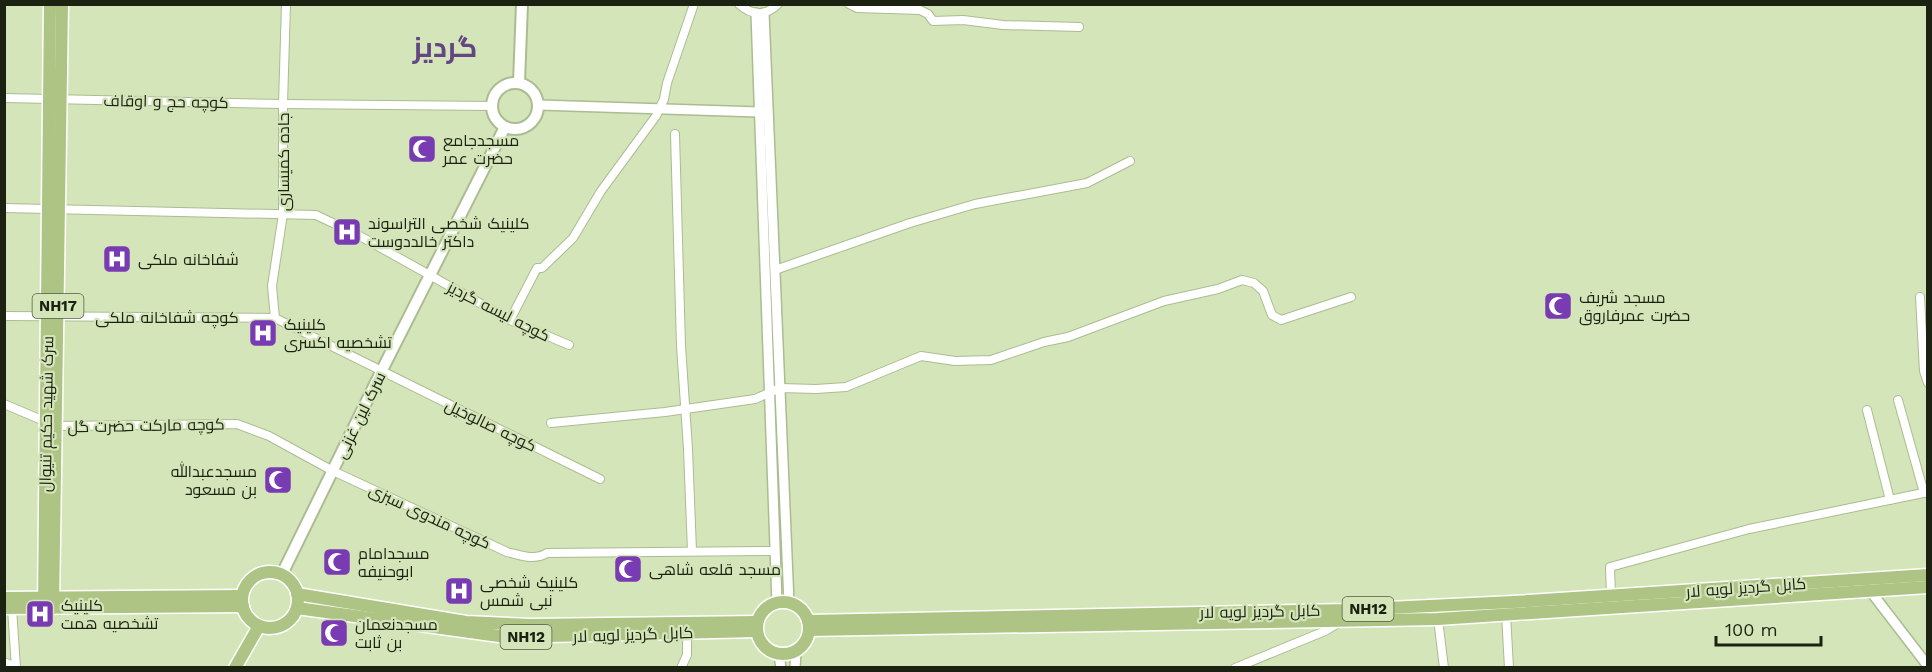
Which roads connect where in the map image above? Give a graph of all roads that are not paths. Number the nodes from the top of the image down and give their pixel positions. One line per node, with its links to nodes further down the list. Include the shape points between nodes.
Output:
1 (50, 4): 13 (highway, سرک شهید حکیم تنیوال / NH17)
2 (62, 4): 13 (highway, سرک شهید حکیم تنیوال / NH17)
3 (286, 4): 14 (street, جاده کمیساری)
4 (522, 4): 11 (main road)
5 (694, 4): 17 (street)
6 (740, 4): 9 (street, via 748,11)
7 (778, 4): 9 (street)
8 (849, 4): 10 (street, via 857,8 920,10 933,21)
9 (760, 13): 18 (street); 25 (street)
10 (1079, 27)
11 (519, 82): 15 (main road, via 533,90); 16 (main road, via 497,90)
12 (4, 98): 13 (street, کوچه حج و اوقاف)
13 (55, 99): 14 (street, کوچه حج و اوقاف); 23 (highway, سرک شهید حکیم تنیوال / NH17)
14 (283, 104): 16 (street, کوچه حج و اوقاف); 24 (street, جاده کمیساری)
15 (539, 105): 17 (street); 19 (main road, via 528,126)
16 (492, 106): 19 (main road, via 498,122)
17 (659, 109): 18 (street); 32 (street, via 573,238 542,268 537,268)
18 (759, 112): 37 (street)
19 (505, 127): 26 (main road, سرک لین غزنی)
20 (675, 134): 40 (street)
21 (1130, 161): 25 (street, via 1087,183 975,204)
22 (4, 208): 23 (street, کوچه لیسه گردیز)
23 (54, 209): 24 (street, کوچه لیسه گردیز); 30 (highway, سرک شهید حکیم تنیوال / NH17)
24 (284, 214): 26 (street, کوچه لیسه گردیز, via 316,215); 31 (street, جاده کمیساری, via 272,286)
25 (775, 270): 36 (street)
26 (430, 275): 32 (street, کوچه لیسه گردیز); 34 (main road, سرک لین غزنی)
27 (1352, 297): 36 (street, via 1281,320 1272,315 1263,291 1242,280 1164,301 1068,337 991,360 955,361 921,356 846,387)
28 (1920, 297): 35 (street)
29 (4, 316): 30 (street, کوچه شفاخانه ملکی)
30 (52, 318): 31 (street, کوچه شفاخانه ملکی); 43 (highway, سرک شهید حکیم تنیوال / NH17)
31 (275, 318): 34 (street, کوچه صالوخیل)
32 (510, 320): 33 (street, کوچه لیسه گردیز)
33 (569, 345)
34 (381, 372): 44 (main road, سرک لین غزنی); 45 (street, کوچه صالوخیل)
35 (1928, 383)
36 (780, 388): 37 (street); 59 (street)
37 (770, 393): 40 (street); 49 (street)
38 (1898, 400): 46 (street)
39 (4, 404): 43 (street)
40 (685, 410): 42 (street); 48 (street)
41 (1867, 410): 47 (street)
42 (551, 423)
43 (51, 424): 44 (street, کوچه مارکت حضرت گل, via 237,424 269,436); 58 (highway, سرک شهید حکیم تنیوال / NH17)
44 (333, 471): 48 (street, کوچه مندوی سبزی, via 507,552 529,557); 50 (main road, سرک لین غزنی)
45 (600, 479)
46 (1926, 492): 47 (street)
47 (1890, 500): 56 (street, via 1749,529 1610,567)
48 (692, 551): 49 (street)
49 (775, 551): 59 (street)
50 (282, 574): 55 (highway); 57 (highway, via 257,575 245,588)
51 (1928, 575): 52 (highway, کابل گردیز لویه لار / NH12)
52 (1860, 580): 54 (street); 56 (highway, کابل گردیز لویه لار / NH12)
53 (1928, 587): 54 (highway, کابل گردیز لویه لار / NH12)
54 (1870, 590): 62 (highway, کابل گردیز لویه لار / NH12); 72 (street)
55 (297, 594): 61 (highway); 67 (highway, کابل گردیز لویه لار / NH12, via 466,622 530,626)
56 (1611, 596): 65 (highway, کابل گردیز لویه لار / NH12, via 1346,610)
57 (243, 601): 58 (highway); 66 (highway, via 252,621)
58 (49, 603): 60 (highway)
59 (783, 603): 65 (highway, via 799,607); 67 (highway, via 766,608)
60 (7, 604): 73 (street)
61 (297, 608): 66 (highway, via 284,624); 68 (highway, کابل گردیز لویه لار / NH12, via 506,637)
62 (1506, 614): 63 (highway, کابل گردیز لویه لار / NH12); 79 (street)
63 (1438, 619): 64 (highway, کابل گردیز لویه لار / NH12); 78 (street)
64 (1344, 620): 65 (highway, کابل گردیز لویه لار / NH12); 77 (street)
65 (809, 625): 69 (highway, via 803,646)
66 (259, 626): 74 (highway)
67 (757, 626): 68 (highway, کابل گردیز لویه لار / NH12); 70 (highway, via 764,647)
68 (687, 632): 75 (street, via 687,655)
69 (796, 651): 70 (highway); 76 (street)
70 (780, 661)
71 (4, 662): 73 (street)
72 (1928, 666)
73 (16, 667)
74 (235, 668)
75 (681, 668)
76 (795, 668)
77 (1235, 668)
78 (1444, 668)
79 (1509, 668)

